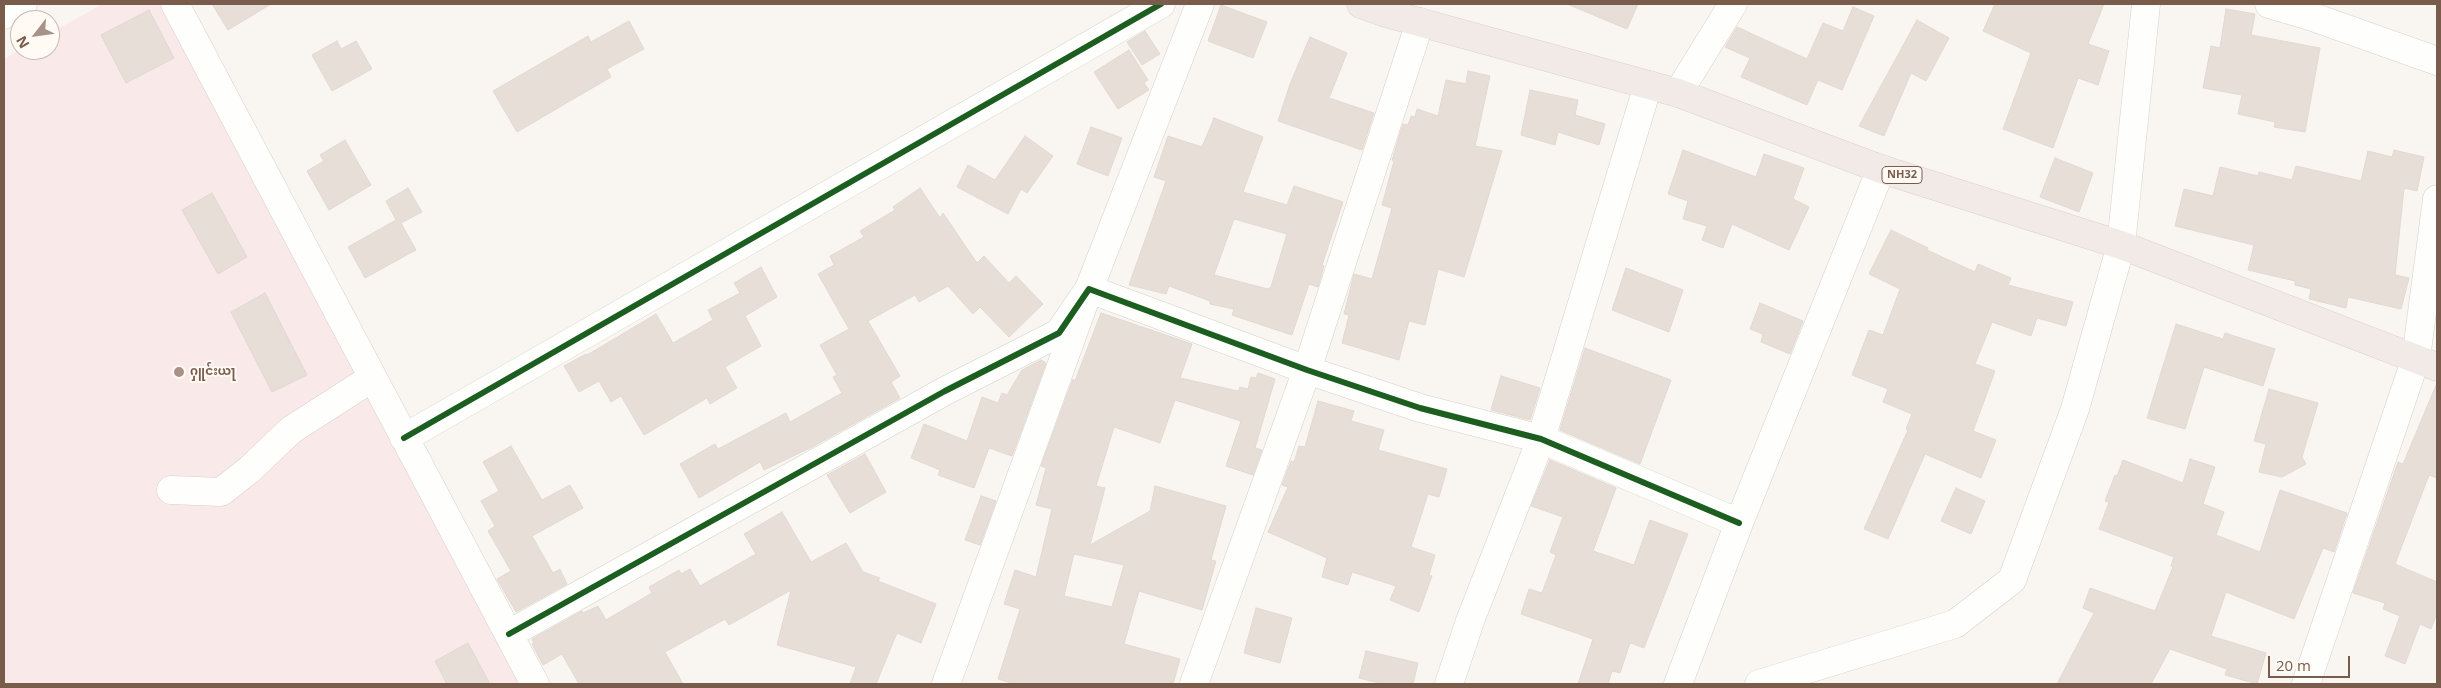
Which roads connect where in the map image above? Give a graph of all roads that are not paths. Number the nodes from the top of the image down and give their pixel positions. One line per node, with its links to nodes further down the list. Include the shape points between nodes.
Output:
1 (23, 4): 9 (street)
2 (175, 4): 20 (street)
3 (1161, 4): 21 (street)
4 (1200, 4): 17 (street)
5 (1361, 4): 10 (highway, NH32)
6 (1733, 4): 13 (street)
7 (2146, 4): 16 (street)
8 (2269, 4): 11 (street)
9 (4, 15)
10 (1420, 22): 12 (highway, NH32); 19 (street)
11 (2437, 61)
12 (1648, 85): 13 (highway, NH32); 22 (street)
13 (1678, 93): 14 (highway, NH32)
14 (1881, 168): 16 (highway, NH32); 24 (street)
15 (2437, 199): 18 (street)
16 (2121, 244): 18 (highway, NH32); 31 (street, via 2075,409 2012,580 1955,624)
17 (1089, 289): 19 (street); 25 (street, via 1059,333 945,391); 27 (street)
18 (2427, 363): 32 (street)
19 (1308, 370): 22 (street, via 1420,408); 28 (street)
20 (372, 378): 21 (street); 23 (street, via 291,430 221,492)
21 (404, 438): 25 (street)
22 (1541, 440): 24 (street); 29 (street, via 1470,621)
23 (171, 490)
24 (1739, 523): 30 (street)
25 (509, 634): 26 (street)
26 (535, 684)
27 (946, 684)
28 (1194, 684)
29 (1449, 684)
30 (1678, 684)
31 (1759, 684)
32 (2306, 684)

